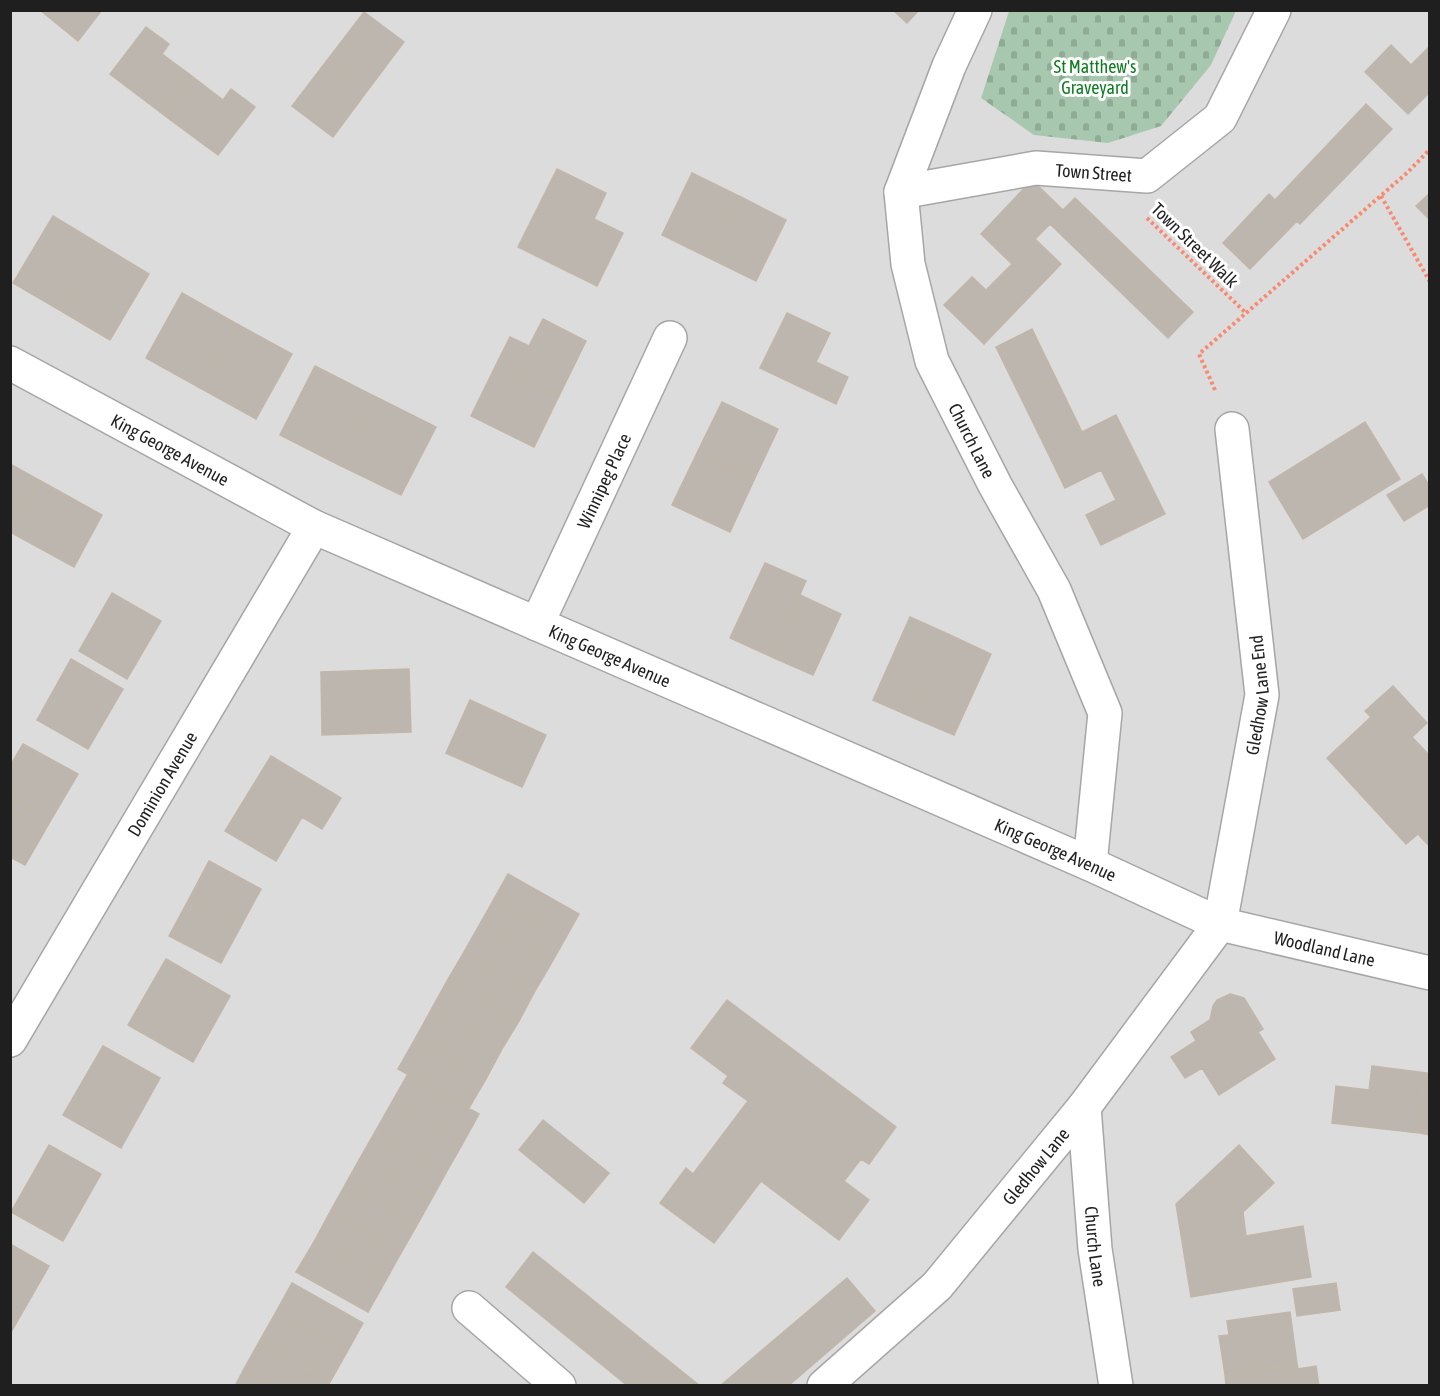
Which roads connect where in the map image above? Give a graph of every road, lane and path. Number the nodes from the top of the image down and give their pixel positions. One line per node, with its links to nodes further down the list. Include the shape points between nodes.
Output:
1 (975, 10): 5 (street, Church Lane)
2 (1274, 10): 4 (street, Town Street, via 1220,118 1147,176)
3 (1430, 149): 6 (path)
4 (1099, 173): 5 (street, Town Street, via 1036,168); 8 (path, Town Street Walk)
5 (901, 192): 14 (street, Church Lane, via 908,264 932,361 1054,590 1105,713)
6 (1381, 196): 7 (path); 8 (path)
7 (1430, 282)
8 (1246, 313): 11 (path, via 1199,354)
9 (670, 338): 13 (street, Winnipeg Place)
10 (10, 363): 12 (street, King George Avenue)
11 (1232, 429): 15 (street, Gledhow Lane End, via 1262,695)
12 (314, 527): 13 (street, King George Avenue); 17 (street, Dominion Avenue)
13 (537, 624): 14 (street, King George Avenue)
14 (1090, 864): 15 (street, King George Avenue)
15 (1220, 924): 16 (street, Woodland Lane); 18 (street, Gledhow Lane)
16 (1430, 973)
17 (10, 1040)
18 (1084, 1107): 21 (street, Gledhow Lane, via 937,1286); 22 (street, Church Lane, via 1095,1249)
19 (469, 1308): 20 (street)
20 (559, 1386)
21 (824, 1386)
22 (1116, 1386)

